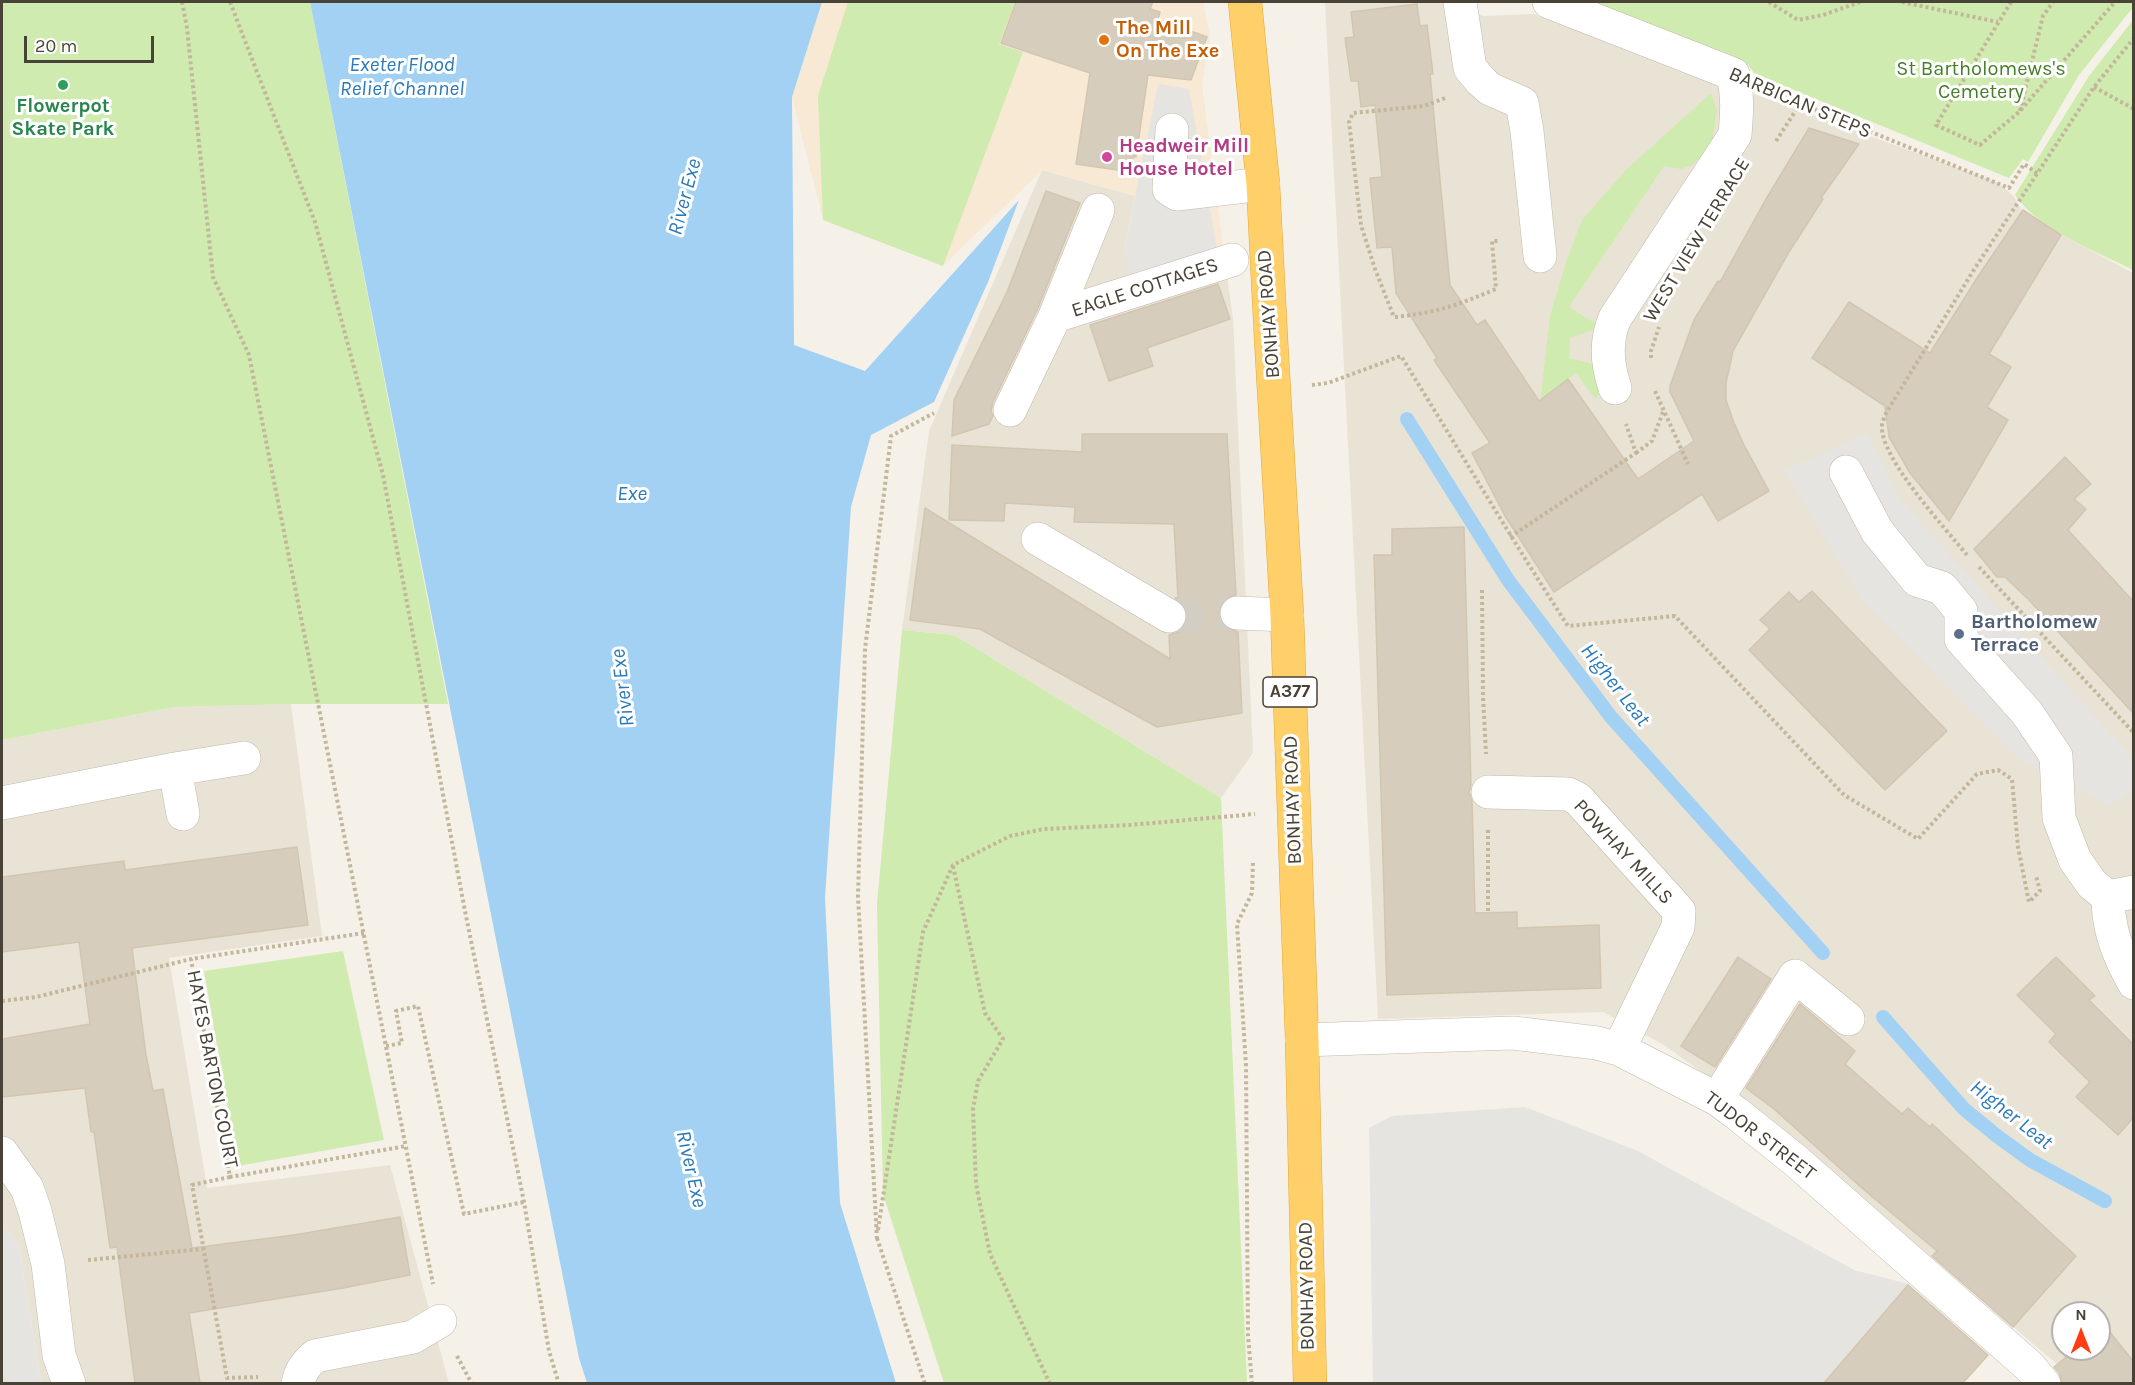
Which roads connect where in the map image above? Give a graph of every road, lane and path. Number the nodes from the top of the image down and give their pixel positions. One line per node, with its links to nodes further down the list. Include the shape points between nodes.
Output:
1 (182, 2): 58 (path, via 213,277 249,355)
2 (230, 2): 70 (path, via 315,222 382,475)
3 (1245, 2): 23 (highway, BONHAY ROAD / A377)
4 (1460, 2): 16 (street, via 1470,68)
5 (1549, 2): 14 (street, BARBICAN STEPS)
6 (1769, 2): 7 (path, via 1798,20)
7 (1860, 2)
8 (1902, 2): 12 (path)
9 (2011, 2): 12 (path)
10 (2053, 2): 19 (path, via 2043,16)
11 (2115, 2): 19 (path)
12 (1998, 22): 19 (path, via 1936,125 1980,145)
13 (2133, 38): 15 (path)
14 (1733, 74): 17 (path, BARBICAN STEPS); 31 (street, via 1738,108 1735,135 1615,318 1609,334 1609,370)
15 (2094, 87): 18 (path); 22 (path)
16 (1490, 89): 25 (street, via 1522,103); 25 (path, via 1424,106 1353,113 1349,122 1361,225 1394,317 1454,307 1496,289 1492,241)
17 (1800, 104): 21 (path); 22 (path, BARBICAN STEPS, via 2009,188 2024,164)
18 (2133, 109)
19 (2019, 112)
20 (1172, 130): 23 (street, via 1169,189 1177,194)
21 (1775, 142)
22 (2038, 174): 42 (path, via 1969,278 1882,424 1884,438 1899,469)
23 (1263, 184): 32 (highway, BONHAY ROAD / A377)
24 (1098, 210): 27 (street)
25 (1539, 248)
26 (1232, 260): 27 (street, EAGLE COTTAGES)
27 (1055, 316): 33 (street, EAGLE COTTAGES)
28 (1662, 318): 29 (path, WEST VIEW TERRACE)
29 (1651, 362)
30 (1650, 383): 34 (path)
31 (1615, 388)
32 (1274, 389): 40 (path, via 1328,383 1401,356); 45 (highway, BONHAY ROAD / A377)
33 (1010, 410)
34 (1663, 411): 36 (path, via 1652,441); 38 (path)
35 (934, 413): 71 (path, via 891,436 865,649 858,896)
36 (1636, 453)
37 (1624, 461): 40 (path)
38 (1688, 464)
39 (1846, 472): 57 (street, via 1877,531 1917,580 1942,588 1960,611 1961,639 2027,713 2056,756 2059,818 2075,860 2092,884)
40 (1510, 537): 56 (path, via 1568,626 1675,616 1844,795 1918,839 1977,774 1998,770 2012,779 2018,847 2029,902)
41 (1038, 539): 46 (street)
42 (1970, 559)
43 (1977, 565): 47 (path)
44 (1237, 613): 45 (street)
45 (1287, 615): 63 (highway, BONHAY ROAD / A377)
46 (1169, 616)
47 (2133, 733)
48 (244, 758): 49 (street)
49 (175, 769): 51 (street); 52 (street)
50 (1488, 792): 65 (street, POWHAY MILLS, via 1568,794 1578,799 1679,911 1678,927)
51 (2, 803)
52 (183, 814)
53 (1255, 825): 55 (path, via 1256,814 1044,829 1010,836)
54 (1253, 859): 80 (path, via 1252,893 1237,924 1246,1066 1248,1335)
55 (953, 865): 71 (path, via 923,932); 79 (path, via 985,1013 1003,1039 978,1081 973,1109 976,1184 990,1254)
56 (2040, 891)
57 (2121, 894): 60 (street, via 2111,936)
58 (364, 933): 59 (path, HAYES BARTON COURT); 64 (path)
59 (191, 959): 61 (path, via 36,997); 69 (path, HAYES BARTON COURT)
60 (2133, 983)
61 (2, 1001)
62 (1848, 1019): 66 (street, via 1795,976)
63 (1302, 1040): 65 (street, TUDOR STREET, via 1513,1033); 81 (highway, BONHAY ROAD / A377)
64 (386, 1046): 67 (path); 70 (path, via 402,1043 396,1011 418,1006 464,1214)
65 (1619, 1048): 66 (street, TUDOR STREET)
66 (1717, 1099): 82 (street, TUDOR STREET, via 1796,1161)
67 (406, 1146): 69 (path, HAYES BARTON COURT); 74 (path)
68 (2, 1153): 76 (street, via 27,1188 35,1211 48,1264 59,1355)
69 (230, 1177): 72 (path, via 192,1185)
70 (524, 1202): 77 (path, via 549,1351)
71 (877, 1239): 78 (path)
72 (203, 1249): 73 (path); 75 (path, via 227,1378)
73 (100, 1259)
74 (440, 1321): 75 (street, via 413,1337 315,1356 305,1364)
75 (299, 1379)
76 (69, 1383)
77 (559, 1383)
78 (925, 1383)
79 (1050, 1383)
80 (1252, 1383)
81 (1310, 1383)
82 (2044, 1383)

